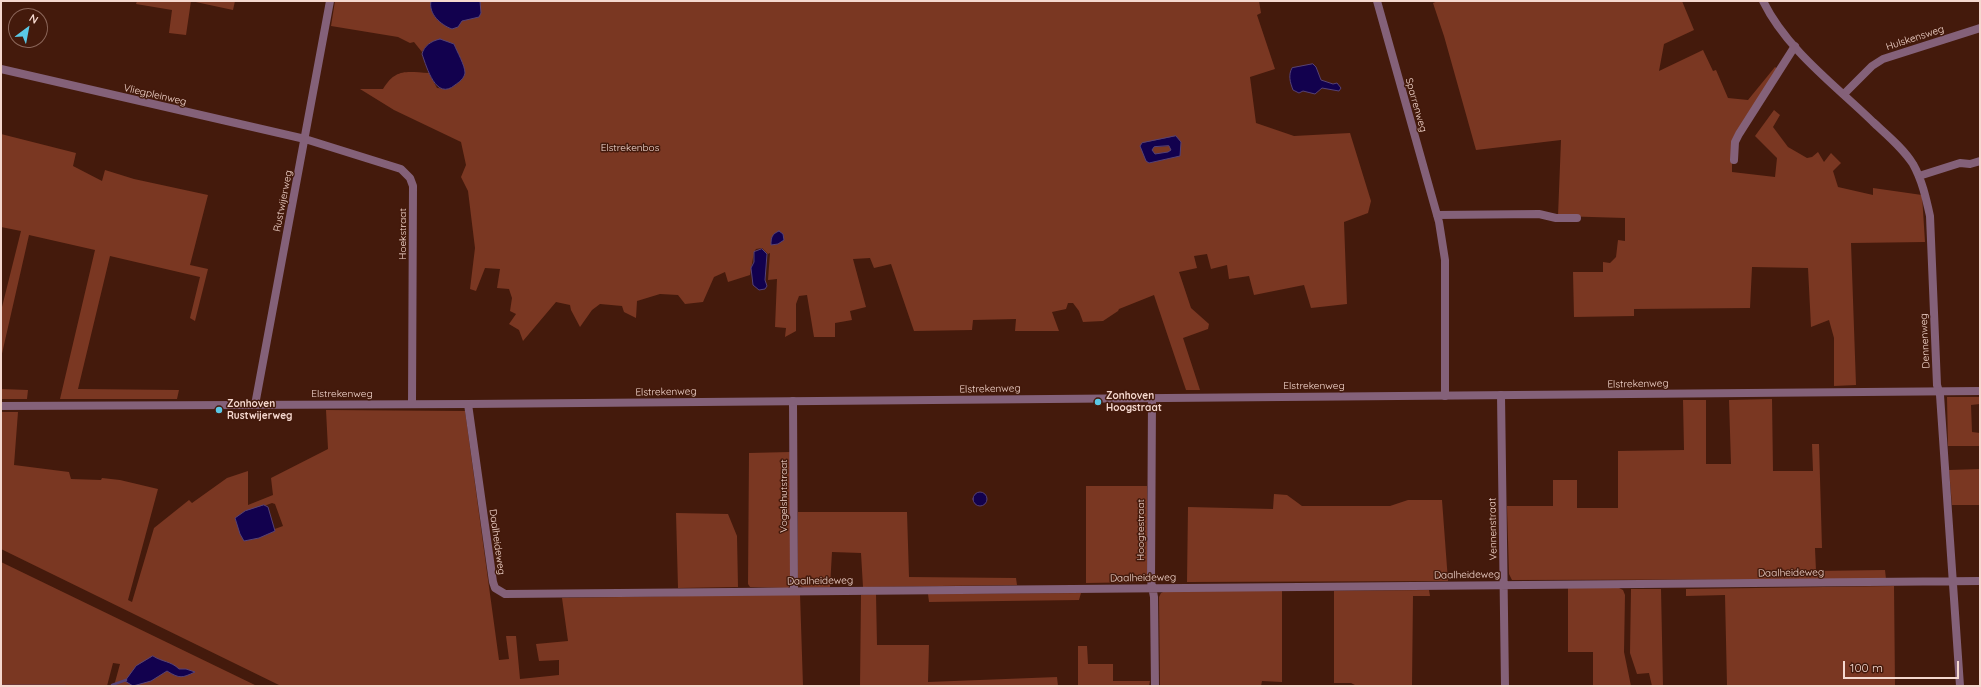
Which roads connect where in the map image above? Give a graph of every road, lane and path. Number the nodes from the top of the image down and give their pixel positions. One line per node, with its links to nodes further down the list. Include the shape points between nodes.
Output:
1 (330, 1): 8 (street, Rustwijerweg)
2 (1377, 1): 12 (street, Sparrenweg)
3 (1763, 1): 5 (street, Dennenweg)
4 (1980, 28): 7 (street, Hulskensweg, via 1883,59 1872,66)
5 (1795, 46): 7 (street, Dennenweg); 9 (street, via 1739,134 1735,142)
6 (1, 69): 8 (street, Vliegpleinweg)
7 (1844, 94): 11 (street, Dennenweg, via 1898,146)
8 (305, 139): 20 (street, Hoekstraat, via 401,169 410,178 413,186); 22 (street, Rustwijerweg)
9 (1734, 160)
10 (1980, 161): 11 (street, via 1960,163)
11 (1919, 176): 15 (street, Dennenweg, via 1930,216)
12 (1437, 215): 13 (street, via 1539,214 1556,218); 17 (street, Sparrenweg, via 1445,260)
13 (1577, 218)
14 (1980, 390): 15 (street, Elstrekenweg)
15 (1939, 391): 16 (street, Elstrekenweg); 24 (street, Dennenweg)
16 (1501, 395): 17 (street, Elstrekenweg); 26 (street, Vennenstraat)
17 (1445, 396): 18 (street, Elstrekenweg)
18 (1152, 398): 19 (street, Elstrekenweg); 27 (street, Hoogtestraat, via 1151,581)
19 (793, 401): 21 (street, Elstrekenweg); 28 (street, Vogelshutstraat)
20 (412, 404): 21 (street, Elstrekenweg); 22 (street, Elstrekenweg)
21 (468, 404): 28 (street, Daalheideweg, via 493,582 499,592 511,595)
22 (255, 405): 23 (street, Elstrekenweg)
23 (1, 406)
24 (1952, 581): 25 (street, Daalheideweg); 26 (street, Daalheideweg); 31 (street, Dennenweg)
25 (1980, 581)
26 (1504, 585): 27 (street, Daalheideweg); 30 (street, Vennenstraat)
27 (1154, 588): 28 (street, Daalheideweg); 29 (street, Hoogtestraat)
28 (794, 591)
29 (1155, 686)
30 (1505, 686)
31 (1960, 686)

